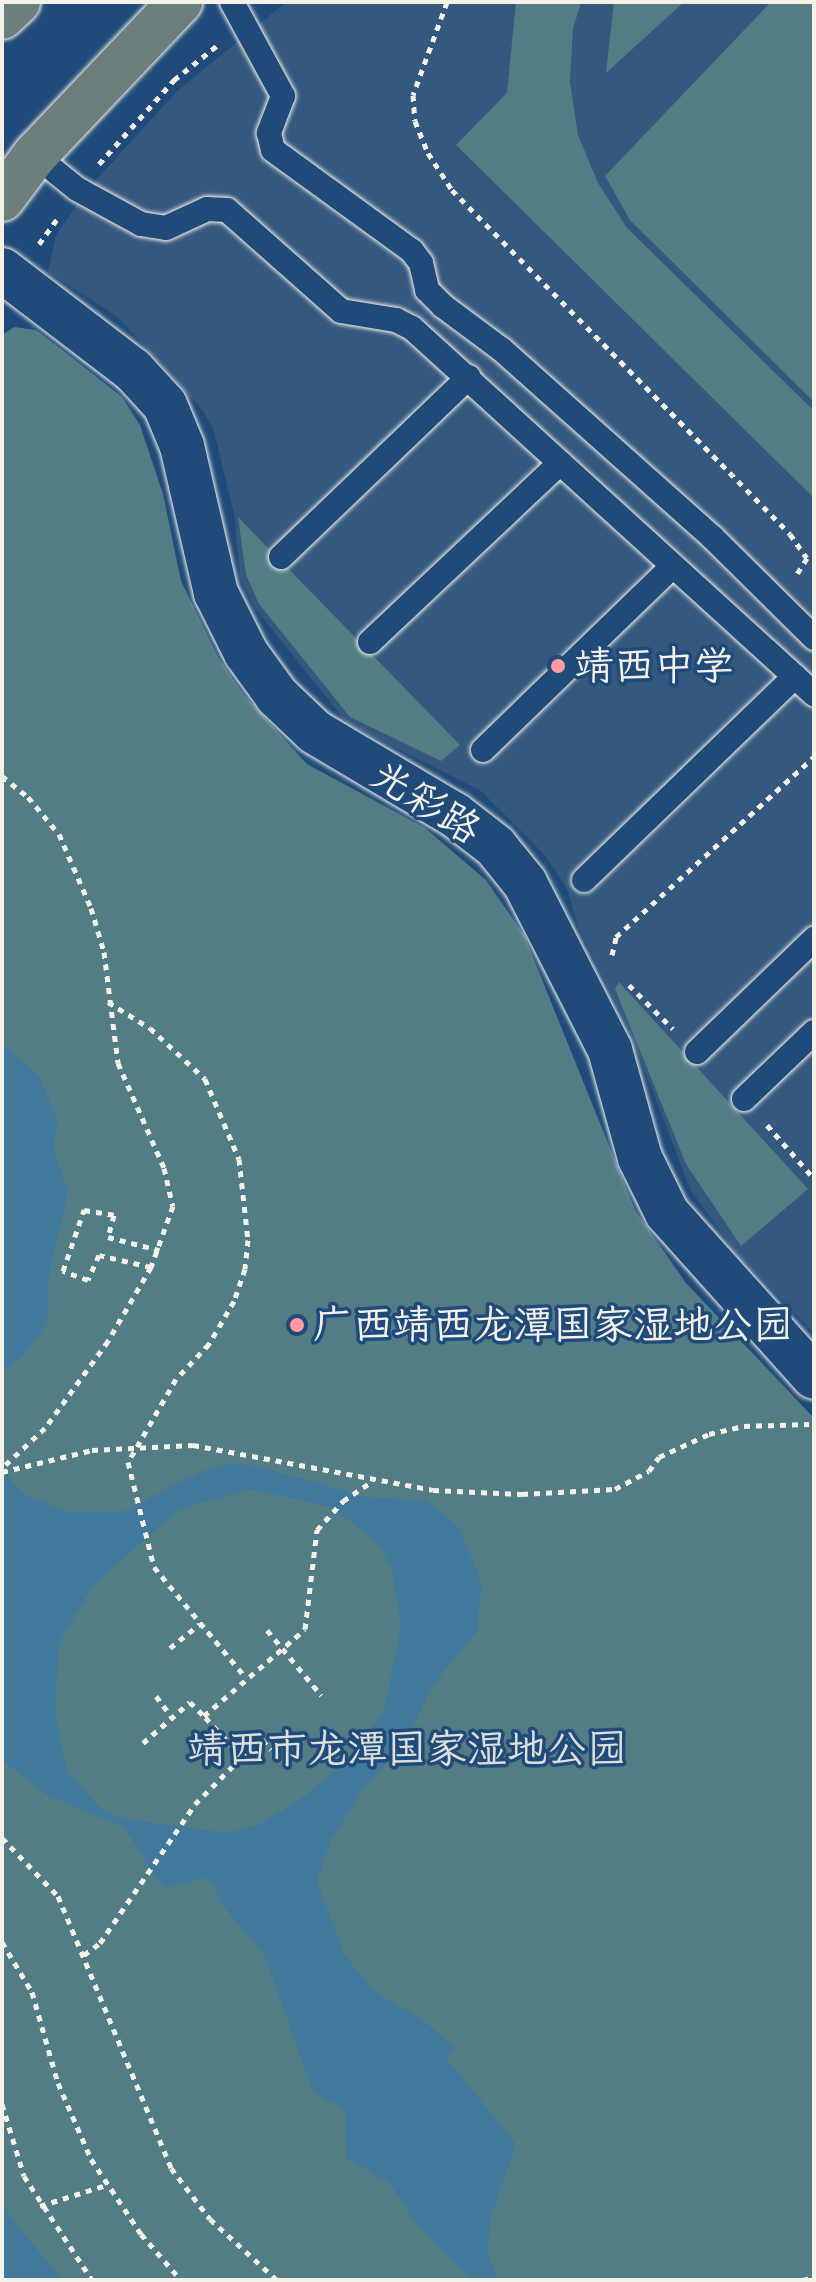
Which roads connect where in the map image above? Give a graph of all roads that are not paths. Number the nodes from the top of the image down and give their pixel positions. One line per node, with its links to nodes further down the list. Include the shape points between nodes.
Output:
1 (18, 2): 4 (main road)
2 (180, 2): 5 (main road)
3 (232, 2): 12 (lane, via 283,96 269,133 273,150 412,251 421,263 427,290 443,306 501,349)
4 (2, 17)
5 (35, 155): 6 (main road); 8 (lane, via 77,189 141,224 166,228 207,209 227,210 341,311 396,320)
6 (2, 199)
7 (10, 277): 22 (street, 光彩路, via 133,370 165,405 182,446 216,593 246,653 277,696 315,732 455,815 495,846 525,883 610,1050 640,1158 667,1213)
8 (469, 377): 9 (lane); 10 (lane)
9 (560, 463): 11 (lane); 13 (lane)
10 (281, 557)
11 (672, 567): 14 (lane); 16 (lane)
12 (814, 638)
13 (370, 642)
14 (795, 676): 15 (lane); 17 (lane)
15 (814, 694)
16 (483, 750)
17 (584, 880)
18 (814, 939): 20 (lane)
19 (814, 1032): 21 (lane)
20 (697, 1052)
21 (744, 1099)
22 (814, 1377)

